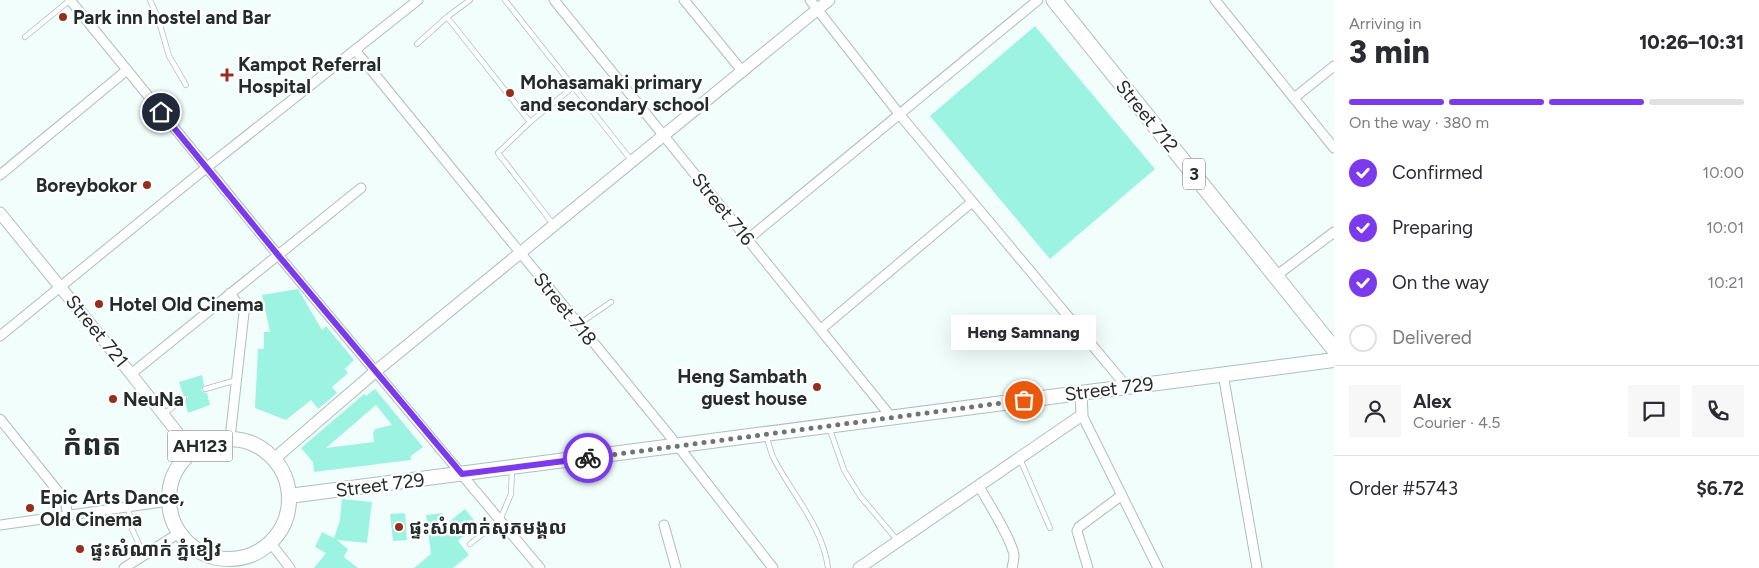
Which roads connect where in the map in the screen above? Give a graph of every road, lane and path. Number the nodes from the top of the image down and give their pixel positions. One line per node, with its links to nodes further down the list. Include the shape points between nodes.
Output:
1 (70, 0): 15 (lane); 19 (street)
2 (150, 0): 21 (lane, via 169,56)
3 (418, 0): 17 (street)
4 (470, 0): 14 (lane)
5 (505, 0): 22 (lane)
6 (554, 0): 26 (street, Street 716)
7 (684, 0): 20 (street)
8 (810, 0): 13 (street)
9 (830, 0): 13 (street)
10 (1038, 0): 24 (street)
11 (1054, 0): 39 (highway, Street 712 / 3)
12 (1215, 0): 23 (street)
13 (818, 10): 20 (street); 24 (street)
14 (447, 17): 16 (lane); 25 (lane)
15 (25, 37)
16 (417, 44)
17 (356, 50): 29 (street); 37 (street, Street 718)
18 (1334, 66): 23 (street)
19 (127, 70): 29 (street); 30 (street)
20 (742, 72): 26 (street)
21 (186, 85)
22 (572, 87): 25 (lane); 28 (lane)
23 (1294, 98): 27 (street)
24 (900, 115): 32 (street); 36 (street)
25 (530, 122): 34 (lane, via 498,153)
26 (665, 136): 28 (street); 36 (street, Street 716)
27 (1334, 148)
28 (632, 161): 34 (street)
29 (206, 168): 38 (street); 40 (street)
30 (0, 175)
31 (361, 188): 38 (street)
32 (972, 202): 44 (street); 52 (street)
33 (0, 214): 40 (street, Street 721)
34 (554, 225): 37 (street)
35 (1334, 232): 39 (street)
36 (748, 239): 44 (street, Street 716)
37 (520, 253): 43 (street, Street 718); 48 (street)
38 (278, 255): 41 (street); 48 (street)
39 (1276, 276): 46 (highway, Street 712 / 3)
40 (61, 287): 45 (street); 49 (street, Street 721)
41 (230, 293): 49 (street); 51 (street, via 244,313)
42 (611, 302): 43 (lane)
43 (578, 325): 63 (street, Street 718)
44 (821, 328): 58 (street, Street 716)
45 (0, 336)
46 (1334, 349)
47 (1334, 360): 50 (main road, Street 729)
48 (376, 372): 66 (street); 68 (street)
49 (131, 374): 56 (street, Street 721)
50 (1223, 374): 52 (main road, Street 729); 95 (street)
51 (237, 380): 53 (lane); 62 (street)
52 (1127, 387): 54 (main road, Street 729)
53 (206, 389)
54 (1080, 393): 57 (street); 58 (main road, Street 729)
55 (184, 398): 56 (lane)
56 (163, 414): 64 (street, Street 721)
57 (1082, 415): 65 (street); 70 (street)
58 (892, 418): 60 (main road, Street 729)
59 (0, 419): 74 (street, via 65,500)
60 (828, 426): 61 (main road, Street 729); 81 (lane, via 844,470 860,496)
61 (766, 434): 63 (main road, Street 729); 90 (lane, via 774,460 801,501 824,548)
62 (230, 438): 64 (main road, AH123, via 212,441); 66 (main road, AH123, via 249,442)
63 (678, 446): 67 (main road, Street 729); 89 (street, Street 718)
64 (192, 451): 72 (main road, AH123, via 172,479)
65 (1019, 458): 69 (street); 78 (lane)
66 (274, 459): 71 (main road, AH123, via 284,477)
67 (512, 468): 68 (main road, Street 729); 75 (lane, via 511,494)
68 (462, 474): 71 (main road, Street 729); 75 (street)
69 (979, 486): 81 (street); 92 (street, via 1012,549)
70 (1122, 495): 93 (street, via 1077,531); 94 (street)
71 (289, 496): 80 (main road, AH123, via 284,521)
72 (169, 502): 73 (street); 79 (main road, AH123)
73 (128, 507): 74 (street); 83 (lane, via 132,530)
74 (68, 516): 76 (street)
75 (500, 520): 82 (lane); 87 (street)
76 (0, 525)
77 (664, 525): 88 (street)
78 (1050, 528)
79 (179, 533): 83 (street); 84 (main road, AH123)
80 (270, 542): 84 (main road, AH123, via 242,557); 86 (street)
81 (898, 542): 91 (street)
82 (470, 544)
83 (144, 555): 85 (street)
84 (212, 562)
85 (124, 568)
86 (290, 568)
87 (540, 568)
88 (676, 568)
89 (773, 568)
90 (828, 568)
91 (859, 568)
92 (1012, 568)
93 (1088, 568)
94 (1158, 568)
95 (1257, 568)

